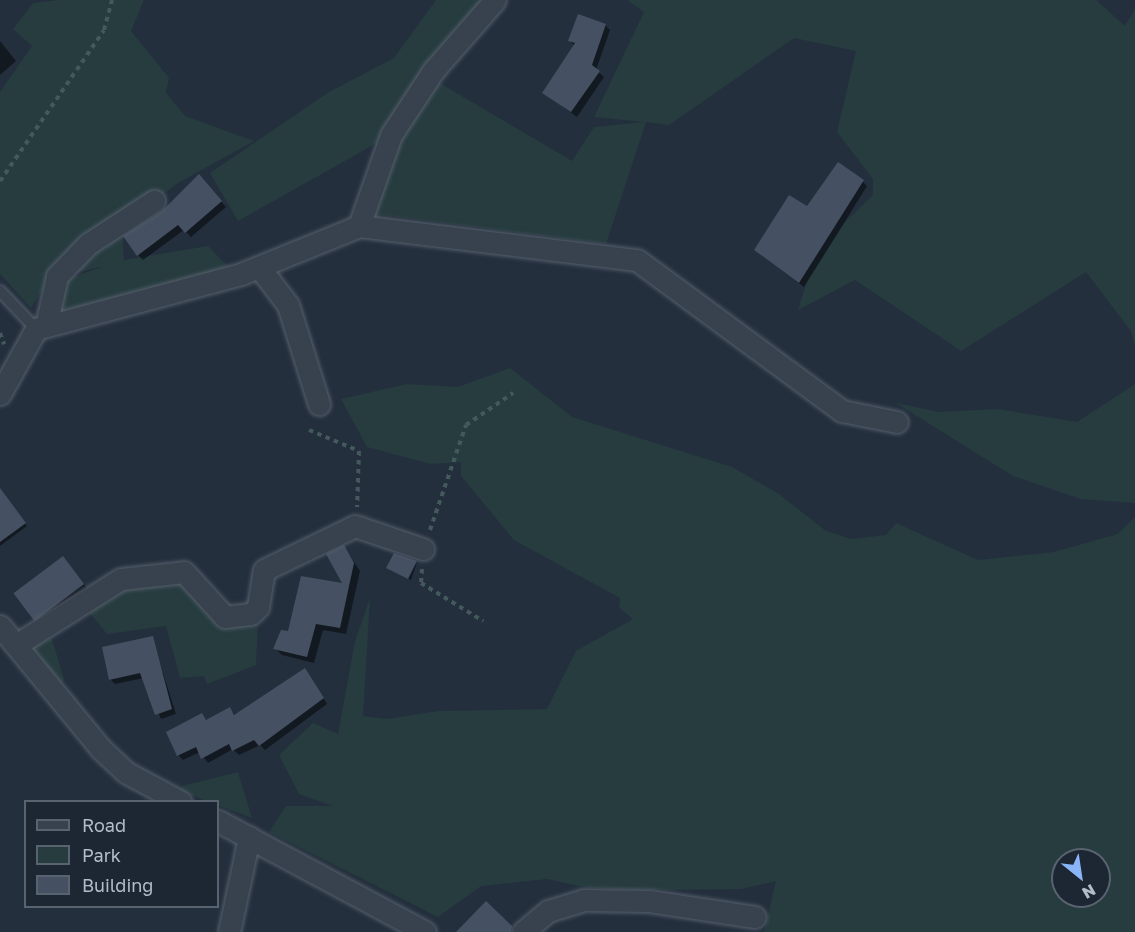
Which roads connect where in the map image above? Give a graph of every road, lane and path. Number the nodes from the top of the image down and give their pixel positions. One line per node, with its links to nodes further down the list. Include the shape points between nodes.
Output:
1 (112, 0): 3 (path, via 104,30)
2 (495, 0): 5 (street, via 433,71 391,135)
3 (0, 181)
4 (154, 201): 8 (street, via 88,244 57,276)
5 (359, 226): 6 (street); 12 (street, via 637,260 842,411)
6 (259, 267): 8 (street); 11 (street, via 288,305)
7 (0, 291): 8 (lane)
8 (41, 328): 10 (street)
9 (513, 393): 15 (path, via 466,425)
10 (0, 394)
11 (320, 404)
12 (897, 422)
13 (309, 430): 14 (path, via 359,452 363,461)
14 (355, 526): 15 (street); 18 (street, via 264,570 258,607 251,614 225,617 184,572 121,579)
15 (423, 549): 16 (path, via 421,583)
16 (483, 621)
17 (0, 626): 18 (street)
18 (16, 645): 19 (street, via 101,749 127,773)
19 (179, 800)
20 (219, 822): 21 (street)
21 (249, 837): 23 (street); 24 (street)
22 (755, 917): 25 (street, via 649,902 583,900 548,911)
23 (229, 932)
24 (425, 932)
25 (523, 932)

